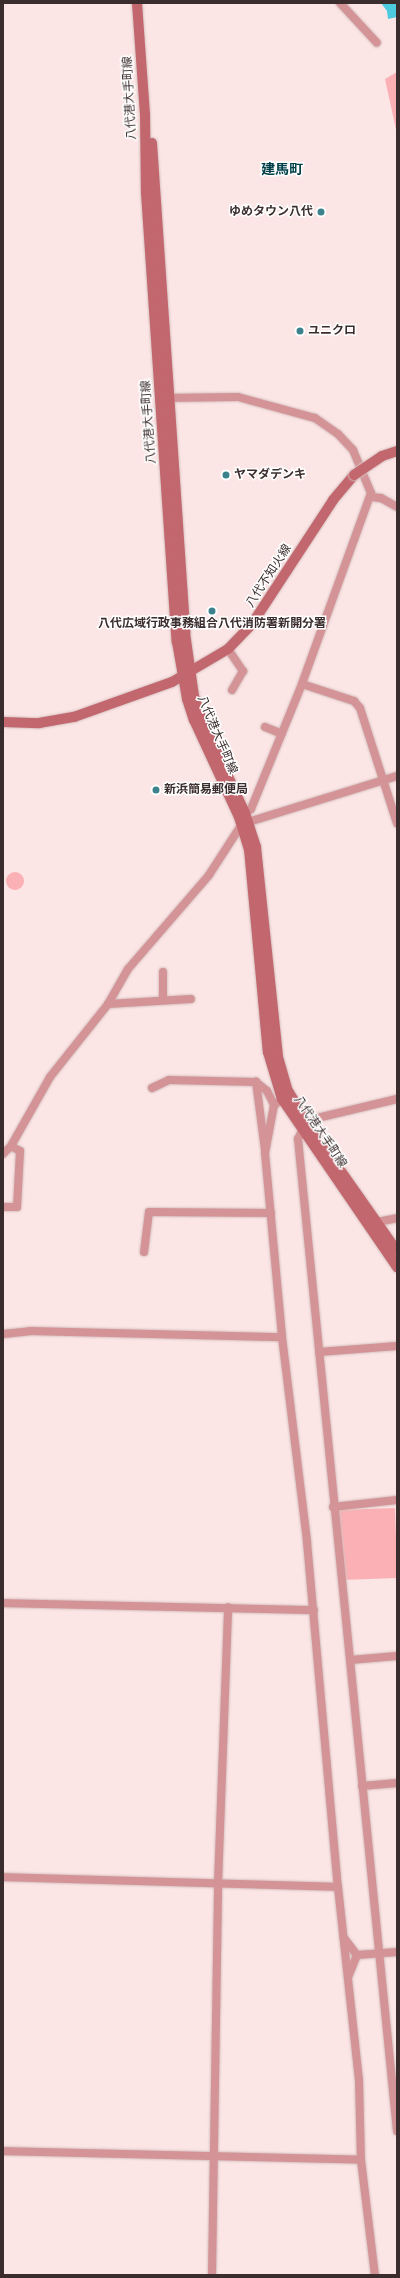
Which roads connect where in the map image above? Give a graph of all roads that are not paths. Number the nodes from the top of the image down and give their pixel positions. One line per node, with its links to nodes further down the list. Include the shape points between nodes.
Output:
1 (137, 3): 5 (main road, 八代港大手町線, via 145,114 146,193)
2 (143, 3): 5 (main road, 八代港大手町線)
3 (340, 3): 4 (street)
4 (377, 44)
5 (165, 398): 7 (street, via 238,397 315,418 338,434 353,450); 10 (main road, 八代港大手町線, via 177,642)
6 (397, 451): 9 (main road, 八代不知火線, bridge, via 382,456 354,475 333,500 252,624)
7 (371, 497): 8 (street, via 381,498); 11 (street)
8 (397, 507)
9 (228, 649): 10 (main road, 八代不知火線); 12 (street, via 243,671)
10 (186, 674): 13 (main road, 八代不知火線, via 61,721); 18 (main road, 八代港大手町線, via 194,720)
11 (302, 684): 15 (street); 17 (street, via 354,701 360,708)
12 (232, 690)
13 (3, 722)
14 (264, 727): 15 (street)
15 (282, 734): 18 (street)
16 (397, 776): 17 (street)
17 (384, 780): 18 (street); 19 (street)
18 (244, 819): 23 (street, via 209,875 128,969); 27 (main road, 八代港大手町線, via 268,1052); 28 (main road, 八代港大手町線, via 256,847 280,1071)
19 (397, 823)
20 (163, 972): 21 (street)
21 (163, 999): 22 (street); 23 (street)
22 (191, 999)
23 (108, 1004): 29 (street, via 50,1077)
24 (256, 1082): 25 (street, via 169,1080); 27 (street); 30 (street)
25 (152, 1088)
26 (397, 1099): 28 (street, via 317,1118)
27 (278, 1102): 28 (main road, 八代港大手町線); 30 (street)
28 (305, 1128): 35 (main road, 八代港大手町線); 42 (street, via 298,1139 298,1148)
29 (11, 1146): 31 (street); 32 (street, via 20,1151 17,1207)
30 (265, 1153): 33 (street)
31 (3, 1154)
32 (3, 1207)
33 (271, 1212): 37 (street, via 149,1212); 40 (street)
34 (397, 1218): 35 (street)
35 (373, 1223): 36 (main road, 八代港大手町線); 38 (main road, 八代港大手町線)
36 (397, 1250)
37 (144, 1252)
38 (397, 1267)
39 (3, 1334): 40 (street, via 30,1331)
40 (282, 1337): 47 (street)
41 (397, 1346): 42 (street)
42 (319, 1352): 44 (street)
43 (397, 1500): 44 (street)
44 (333, 1507): 49 (street)
45 (3, 1603): 46 (street)
46 (228, 1607): 47 (street); 53 (street)
47 (314, 1610): 54 (street)
48 (397, 1656): 49 (street)
49 (350, 1660): 51 (street)
50 (397, 1783): 51 (street)
51 (362, 1786): 57 (street)
52 (3, 1877): 53 (street)
53 (218, 1884): 54 (street); 62 (street)
54 (338, 1887): 55 (street)
55 (344, 1938): 58 (street); 59 (street)
56 (397, 1952): 57 (street)
57 (380, 1953): 58 (street); 60 (street)
58 (357, 1955): 59 (street)
59 (348, 1978): 63 (street, via 359,2080)
60 (397, 2131)
61 (3, 2151): 62 (street)
62 (214, 2155): 63 (street); 64 (street)
63 (361, 2160): 65 (street)
64 (212, 2275)
65 (375, 2275)

